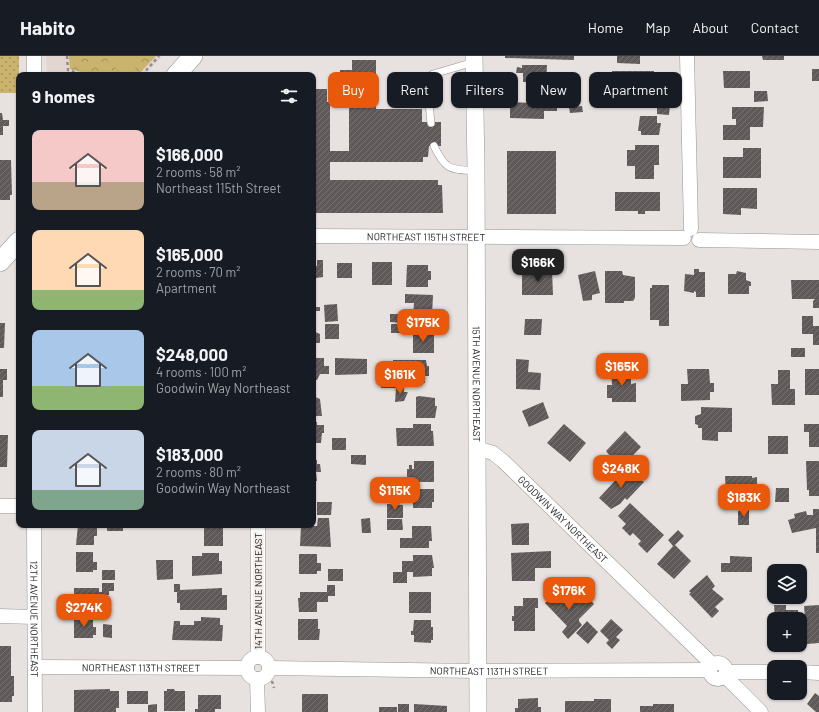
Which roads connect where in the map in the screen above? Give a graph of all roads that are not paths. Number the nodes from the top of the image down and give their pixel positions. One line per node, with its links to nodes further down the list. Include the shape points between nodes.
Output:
1 (34, 56): 5 (street)
2 (193, 56): 6 (main road)
3 (687, 56): 10 (street)
4 (474, 59): 7 (lane, via 428,77 426,83); 9 (street, 15TH AVENUE NORTHEAST)
5 (34, 72)
6 (179, 72)
7 (431, 123)
8 (434, 146): 9 (lane, via 447,167)
9 (476, 171): 12 (street, 15TH AVENUE NORTHEAST)
10 (691, 235): 12 (street, NORTHEAST 115TH STREET); 13 (street, NORTHEAST 115TH STREET)
11 (316, 236): 12 (street, NORTHEAST 115TH STREET)
12 (476, 238): 14 (street, 15TH AVENUE NORTHEAST)
13 (819, 242)
14 (477, 448): 23 (street, GOODWIN WAY NORTHEAST, via 493,453 504,461); 25 (street, 15TH AVENUE NORTHEAST)
15 (0, 506): 16 (street)
16 (16, 506)
17 (34, 528): 20 (street, 12TH AVENUE NORTHEAST)
18 (258, 528): 21 (street, 14TH AVENUE NORTHEAST)
19 (0, 616): 20 (street)
20 (34, 617): 22 (street, 12TH AVENUE NORTHEAST)
21 (258, 657): 24 (street, via 250,661); 30 (street, via 265,660)
22 (36, 667): 24 (street, NORTHEAST 113TH STREET); 32 (street, 12TH AVENUE NORTHEAST)
23 (711, 667): 25 (street, NORTHEAST 113TH STREET); 29 (street, via 716,677)
24 (247, 668): 31 (street, via 249,675)
25 (478, 671): 30 (street, NORTHEAST 113TH STREET); 34 (street, 15TH AVENUE NORTHEAST)
26 (767, 672): 29 (street)
27 (807, 672): 28 (street)
28 (819, 673)
29 (726, 674): 35 (street)
30 (270, 675): 31 (street)
31 (258, 679): 33 (street)
32 (35, 712)
33 (258, 712)
34 (478, 712)
35 (761, 712)

